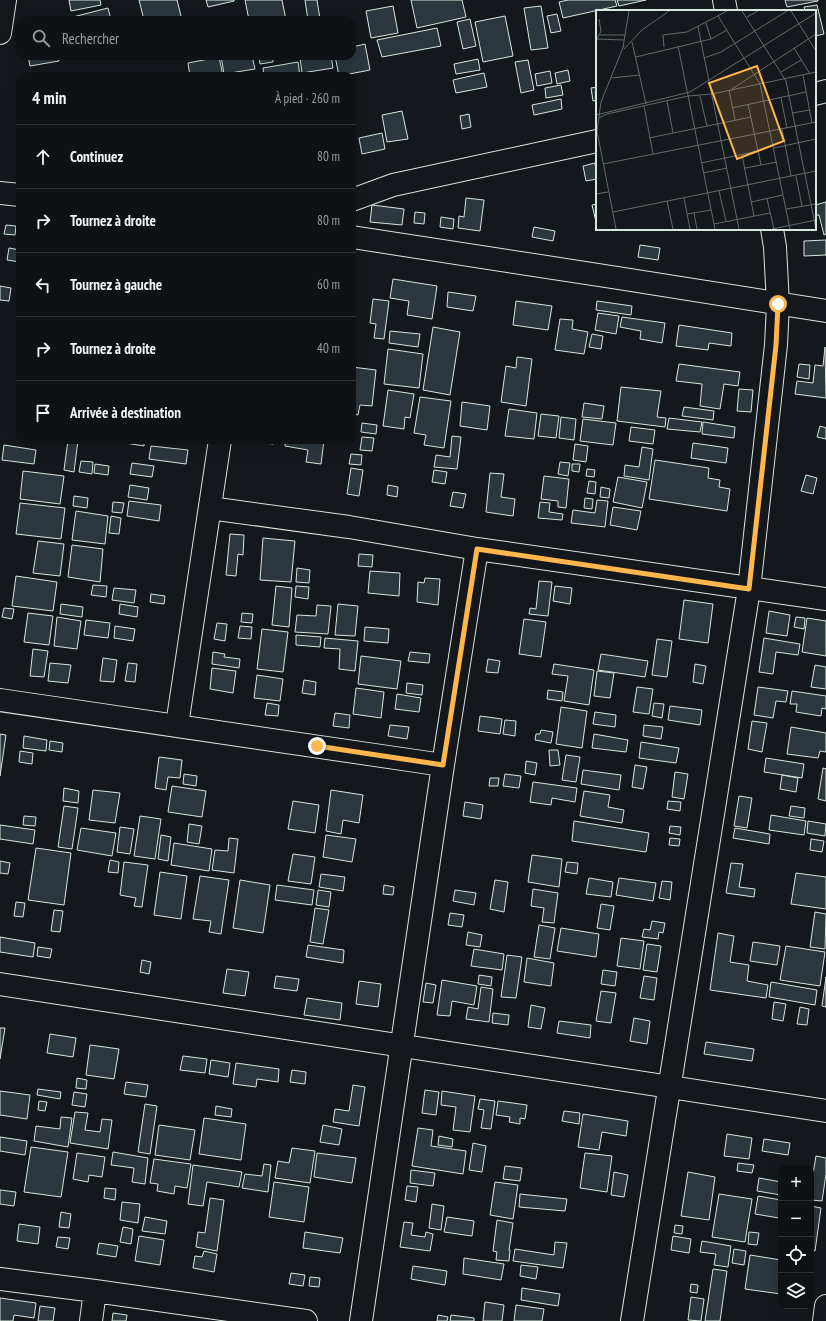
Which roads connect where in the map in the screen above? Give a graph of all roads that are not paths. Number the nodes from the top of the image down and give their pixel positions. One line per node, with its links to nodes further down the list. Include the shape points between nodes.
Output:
1 (5, 0): 4 (street)
2 (724, 0): 3 (street)
3 (726, 10)
4 (0, 33)
5 (826, 91): 6 (street)
6 (816, 94)
7 (596, 141): 10 (street, via 393,185)
8 (0, 193): 9 (street)
9 (16, 195)
10 (356, 199)
11 (772, 230): 13 (street)
12 (356, 238): 13 (street)
13 (778, 304): 14 (street); 18 (street, via 776,345)
14 (826, 311)
15 (219, 444): 16 (street)
16 (210, 508): 17 (street, via 349,527); 21 (street)
17 (477, 549): 18 (street); 22 (street)
18 (749, 589): 19 (street); 25 (street)
19 (826, 599)
20 (0, 700): 21 (street)
21 (177, 725): 22 (street)
22 (443, 765): 24 (street)
23 (0, 984): 24 (street)
24 (402, 1045): 25 (street); 32 (street)
25 (670, 1087): 26 (street); 33 (street)
26 (826, 1111)
27 (0, 1279): 28 (street)
28 (95, 1291): 30 (street); 31 (street)
29 (826, 1306): 34 (street)
30 (91, 1321)
31 (306, 1321)
32 (361, 1321)
33 (632, 1321)
34 (824, 1321)

